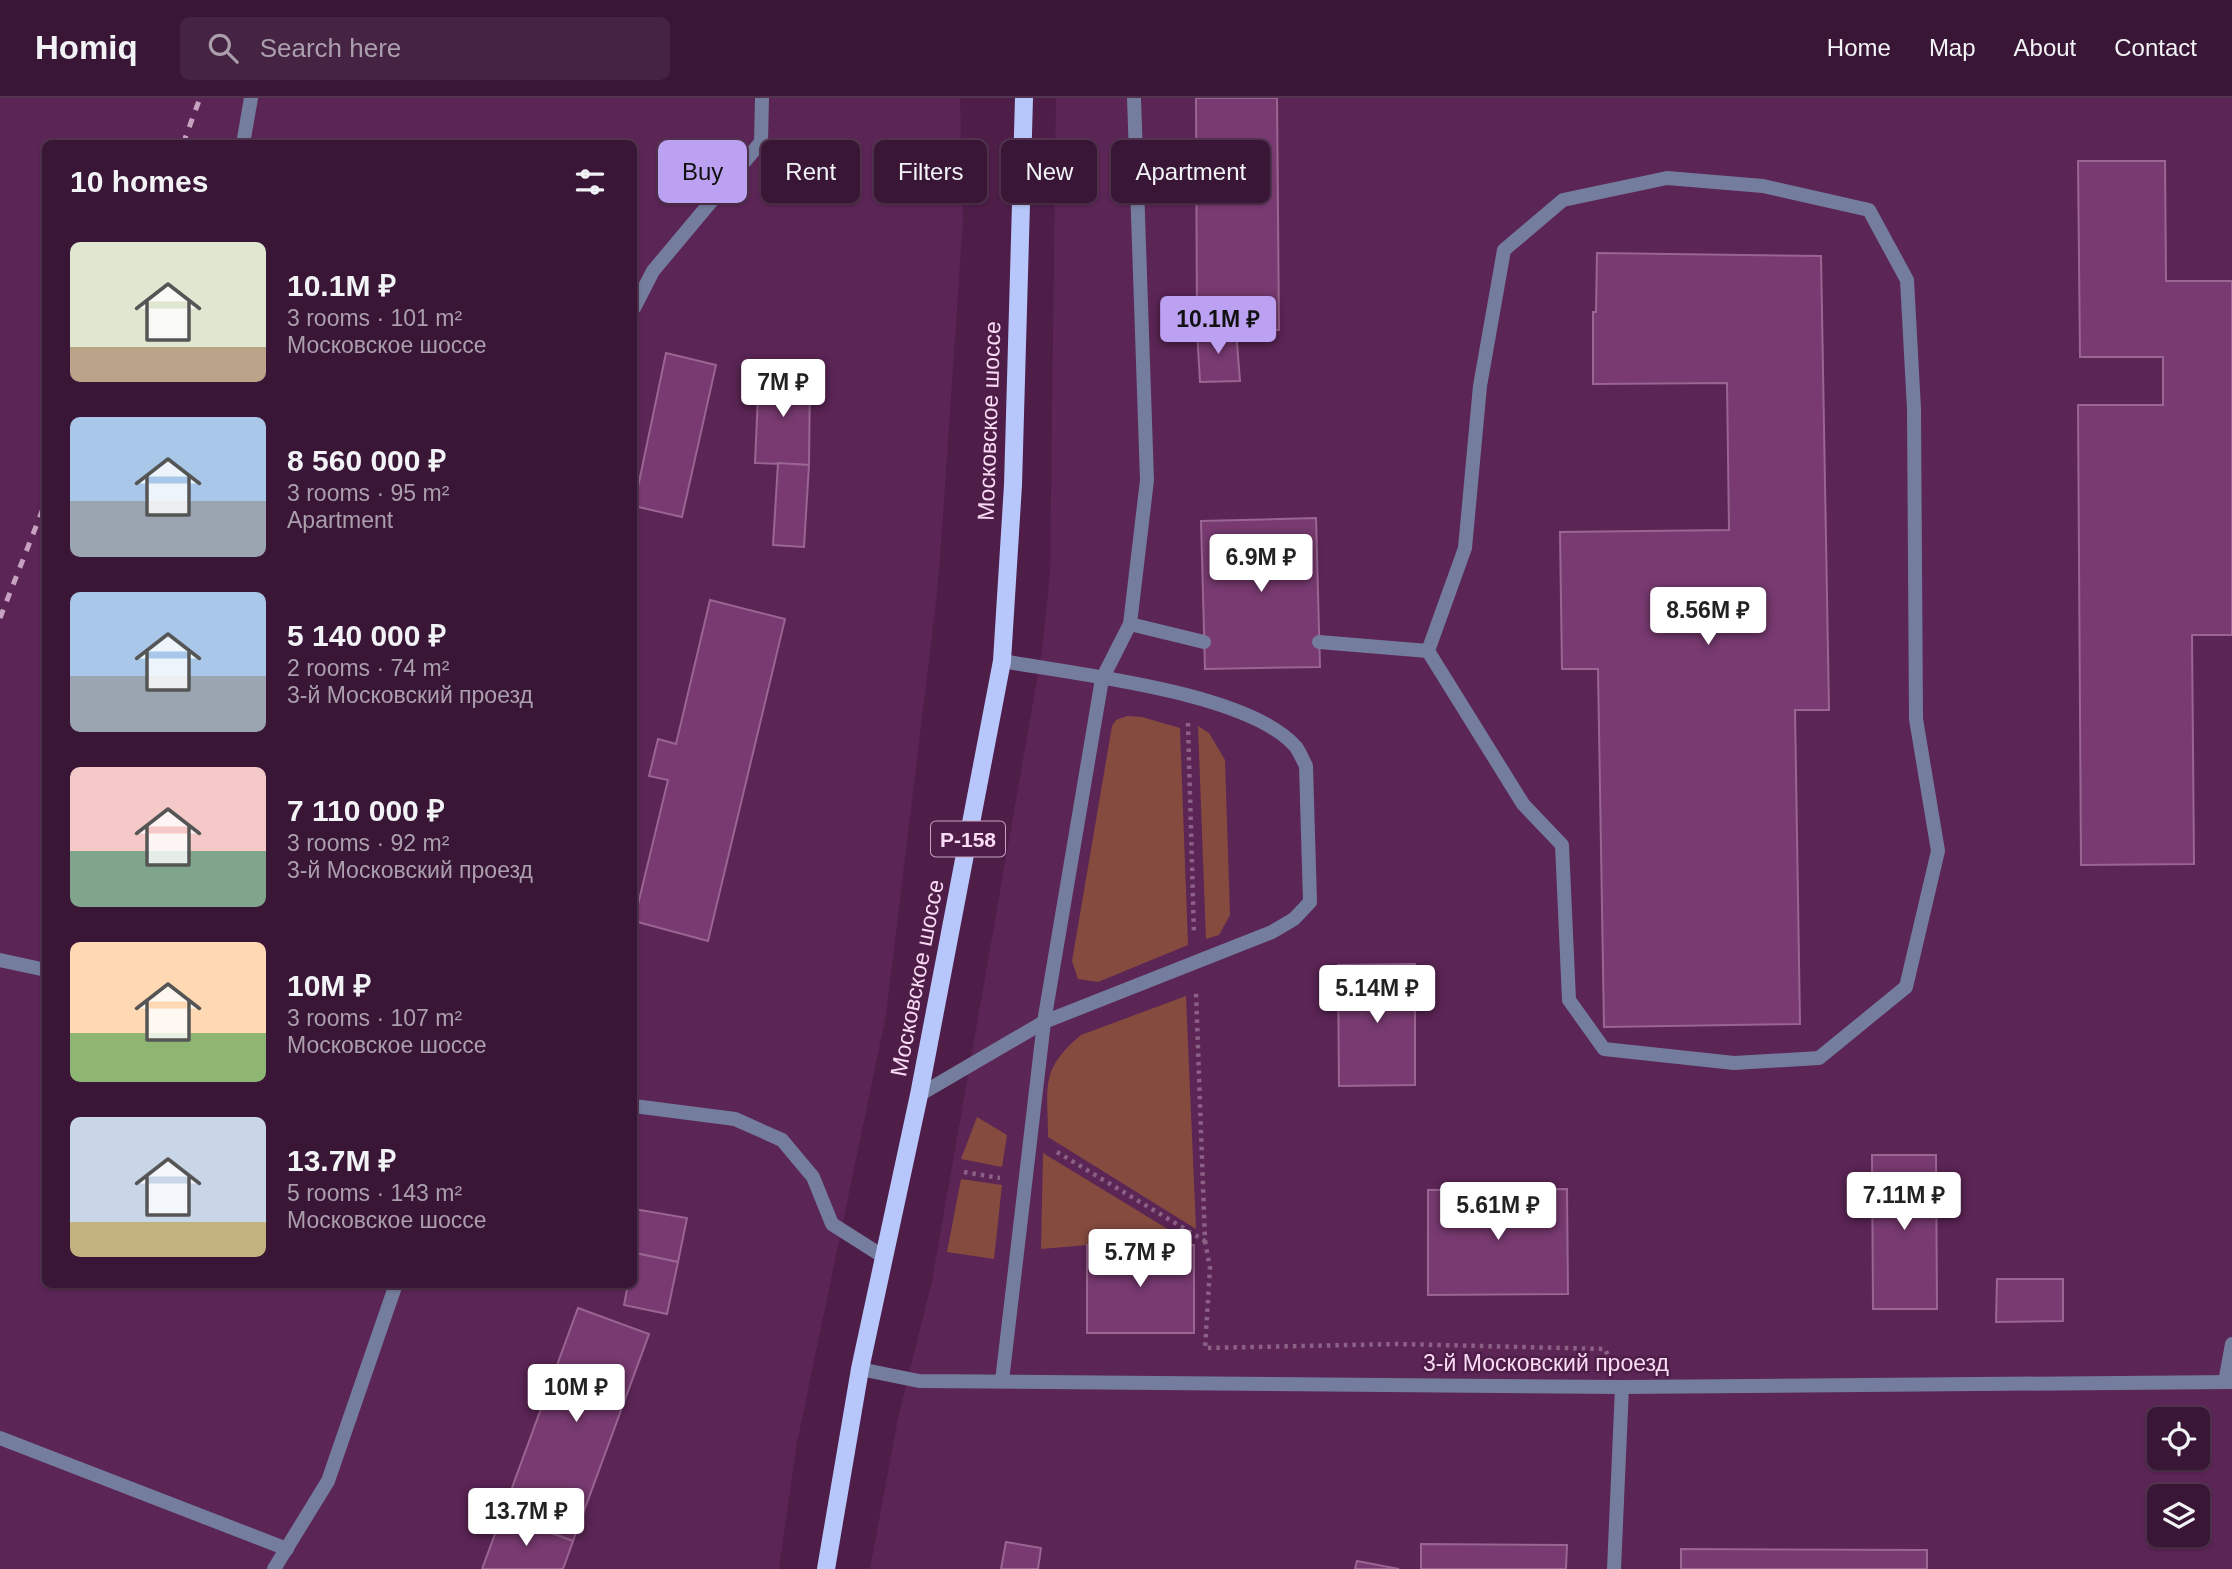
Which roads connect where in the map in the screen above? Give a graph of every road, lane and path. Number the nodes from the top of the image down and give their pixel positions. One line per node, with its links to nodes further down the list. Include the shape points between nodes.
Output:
1 (251, 98): 5 (street)
2 (762, 98): 6 (street, via 761,142 653,271)
3 (1024, 98): 11 (main road, Московское шоссе / Р-158, via 1013,485)
4 (1134, 98): 7 (street, via 1147,480)
5 (244, 140)
6 (637, 302)
7 (1130, 624): 8 (street); 12 (street)
8 (1205, 642)
9 (1320, 642): 10 (street)
10 (1429, 651): 10 (street, via 1523,804 1562,845 1569,1000 1604,1049 1734,1063 1819,1058 1906,987 1938,851 1916,719 1914,409 1908,280 1868,210 1763,186 1667,178 1563,200 1504,250 1480,386 1465,548)
11 (1002, 662): 12 (street); 18 (main road, Московское шоссе / Р-158)
12 (1102, 679): 13 (street); 17 (street)
13 (1188, 694): 15 (path); 15 (street, via 1269,726 1296,748 1306,766 1310,902 1272,932)
14 (0, 960): 16 (street)
15 (1194, 962): 17 (street); 23 (path)
16 (42, 970)
17 (1044, 1022): 18 (street); 20 (street)
18 (919, 1095): 24 (main road, Московское шоссе / Р-158)
19 (637, 1106): 24 (street, via 735,1119 782,1140 813,1177 832,1224)
20 (1030, 1136): 22 (street); 23 (path)
21 (964, 1172): 22 (path)
22 (1025, 1182): 28 (street)
23 (1205, 1241): 30 (path, via 1209,1268 1205,1348 1398,1344 1605,1349)
24 (884, 1257): 27 (main road, Московское шоссе / Р-158)
25 (395, 1288): 32 (street, via 328,1481)
26 (2232, 1344): 29 (street)
27 (860, 1368): 28 (street, 3-й Московский проезд, via 919,1381); 34 (main road, Московское шоссе / Р-158)
28 (1002, 1381): 30 (street, 3-й Московский проезд)
29 (2229, 1382): 30 (street, 3-й Московский проезд)
30 (1622, 1387): 35 (street)
31 (0, 1438): 32 (street)
32 (286, 1549): 33 (street)
33 (274, 1569)
34 (826, 1569)
35 (1614, 1569)

